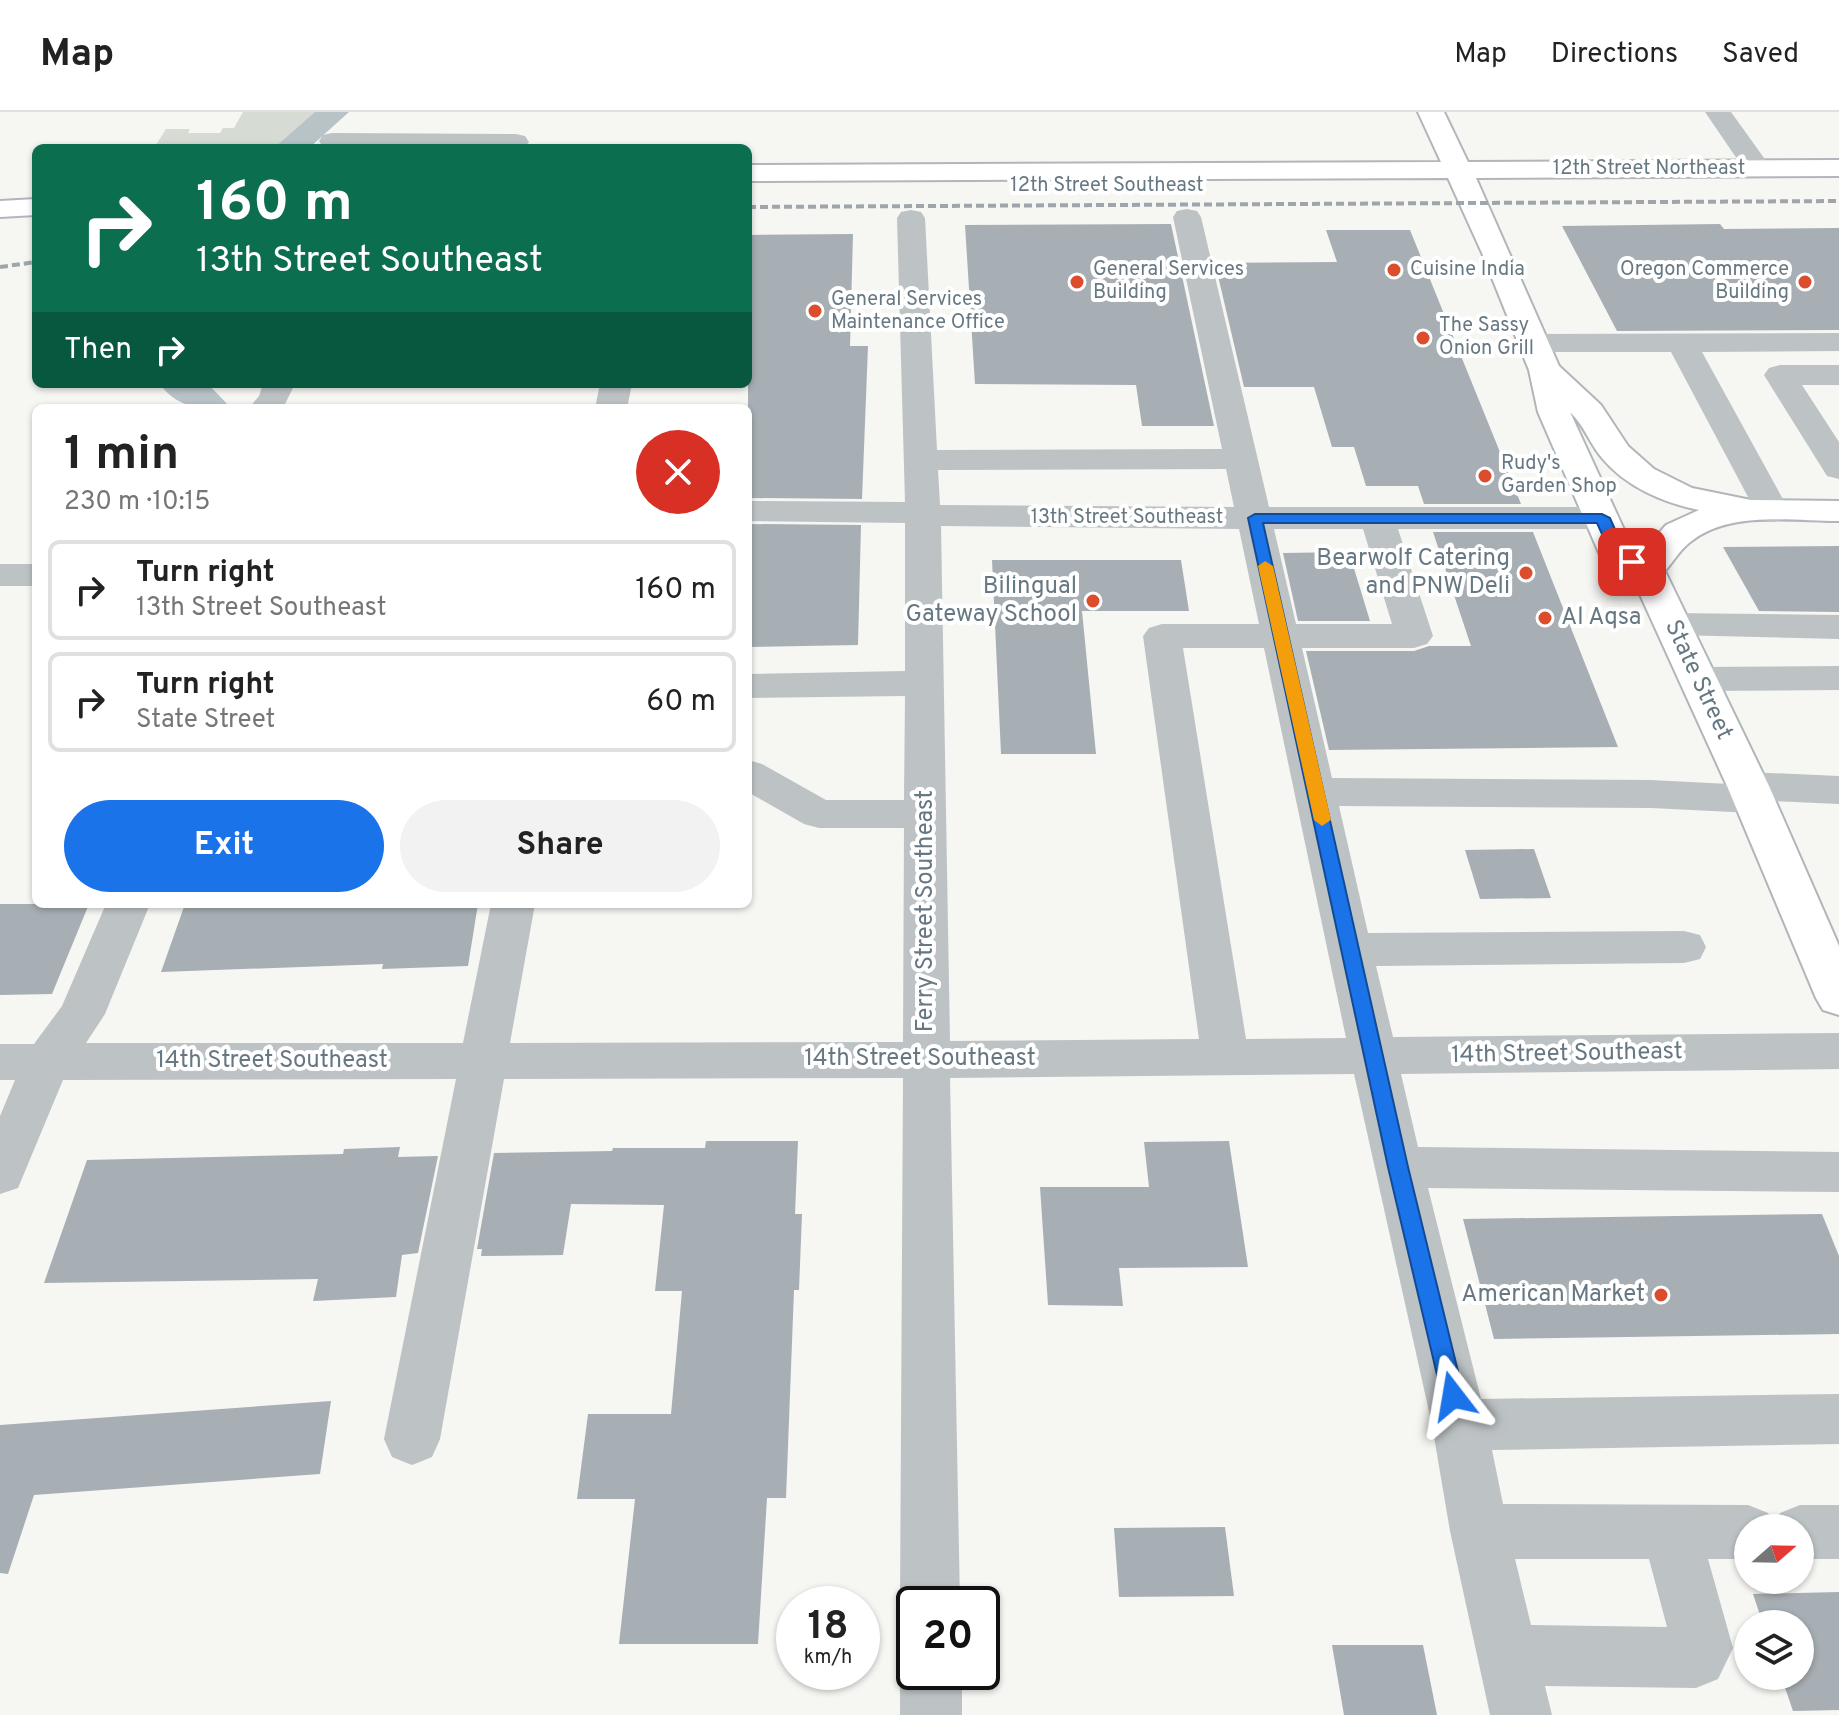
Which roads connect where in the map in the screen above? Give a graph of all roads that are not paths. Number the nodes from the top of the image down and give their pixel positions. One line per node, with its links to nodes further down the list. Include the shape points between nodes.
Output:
1 (1431, 112): 8 (main road, State Street)
2 (1718, 112): 5 (street)
3 (517, 137): 4 (street)
4 (332, 141)
5 (1751, 158): 6 (main road, 12th Street Northeast); 8 (main road, 12th Street Northeast)
6 (1839, 168)
7 (752, 173): 8 (main road, 12th Street Southeast)
8 (1462, 177): 9 (main road, 12th Street Northeast); 10 (main road, 12th Street Southeast); 19 (main road, State Street)
9 (1839, 184)
10 (752, 187)
11 (32, 189): 12 (main road)
12 (0, 190)
13 (32, 207): 14 (main road)
14 (0, 209)
15 (1187, 217): 21 (street)
16 (911, 218): 22 (street, Ferry Street Southeast)
17 (1681, 342): 18 (street); 19 (street); 26 (street)
18 (1839, 342)
19 (1540, 356): 26 (main road, via 1589,412 1615,453 1642,476 1681,496); 30 (main road, State Street, via 1554,412)
20 (1839, 375): 23 (street, via 1780,375)
21 (1241, 459): 22 (street); 28 (street)
22 (921, 460): 27 (street, Ferry Street Southeast)
23 (1839, 469)
24 (752, 511): 27 (street, 13th Street Southeast)
25 (1839, 511): 26 (main road)
26 (1765, 512): 31 (main road, via 1719,517 1683,531)
27 (923, 514): 28 (street, 13th Street Southeast); 39 (street, Ferry Street Southeast)
28 (1255, 518): 29 (street, 13th Street Southeast); 36 (street)
29 (1377, 518): 30 (street, 13th Street Southeast); 36 (street, via 1414,636)
30 (1602, 518): 31 (main road, State Street, via 1617,553)
31 (1647, 571): 34 (main road, State Street)
32 (0, 575): 33 (street)
33 (32, 575)
34 (1672, 624): 35 (street); 38 (main road, State Street)
35 (1839, 627)
36 (1281, 636): 43 (street); 53 (street, via 1162,636)
37 (1839, 678): 38 (street)
38 (1697, 679): 44 (main road, State Street)
39 (924, 683): 40 (street); 45 (street, Ferry Street Southeast)
40 (752, 686)
41 (752, 776): 45 (street, via 819,814)
42 (1839, 790): 44 (street)
43 (1316, 792): 44 (street); 49 (street)
44 (1750, 793): 50 (main road, State Street)
45 (925, 814): 55 (street, Ferry Street Southeast)
46 (126, 908): 56 (street, via 82,1014)
47 (512, 908): 54 (street)
48 (1684, 947): 49 (street)
49 (1351, 950): 52 (street)
50 (1839, 998)
51 (1839, 1051): 52 (street, 14th Street Southeast)
52 (1375, 1055): 53 (street, 14th Street Southeast); 58 (street)
53 (1225, 1057): 55 (street, 14th Street Southeast)
54 (481, 1060): 55 (street, 14th Street Southeast); 56 (street, 14th Street Southeast); 63 (street)
55 (927, 1060): 69 (street, Ferry Street Southeast)
56 (47, 1061): 57 (street, 14th Street Southeast); 60 (street)
57 (0, 1062)
58 (1398, 1167): 59 (street); 62 (street)
59 (1839, 1172)
60 (0, 1174)
61 (1839, 1419): 62 (street)
62 (1460, 1425): 64 (street)
63 (412, 1439)
64 (1479, 1531): 65 (street); 70 (street)
65 (1671, 1531): 66 (street); 70 (street, via 1703,1648 1696,1658)
66 (1734, 1532)
67 (1814, 1532): 68 (street)
68 (1839, 1532)
69 (930, 1586)
70 (1507, 1655): 73 (street)
71 (931, 1690): 72 (street)
72 (931, 1715)
73 (1521, 1715)

